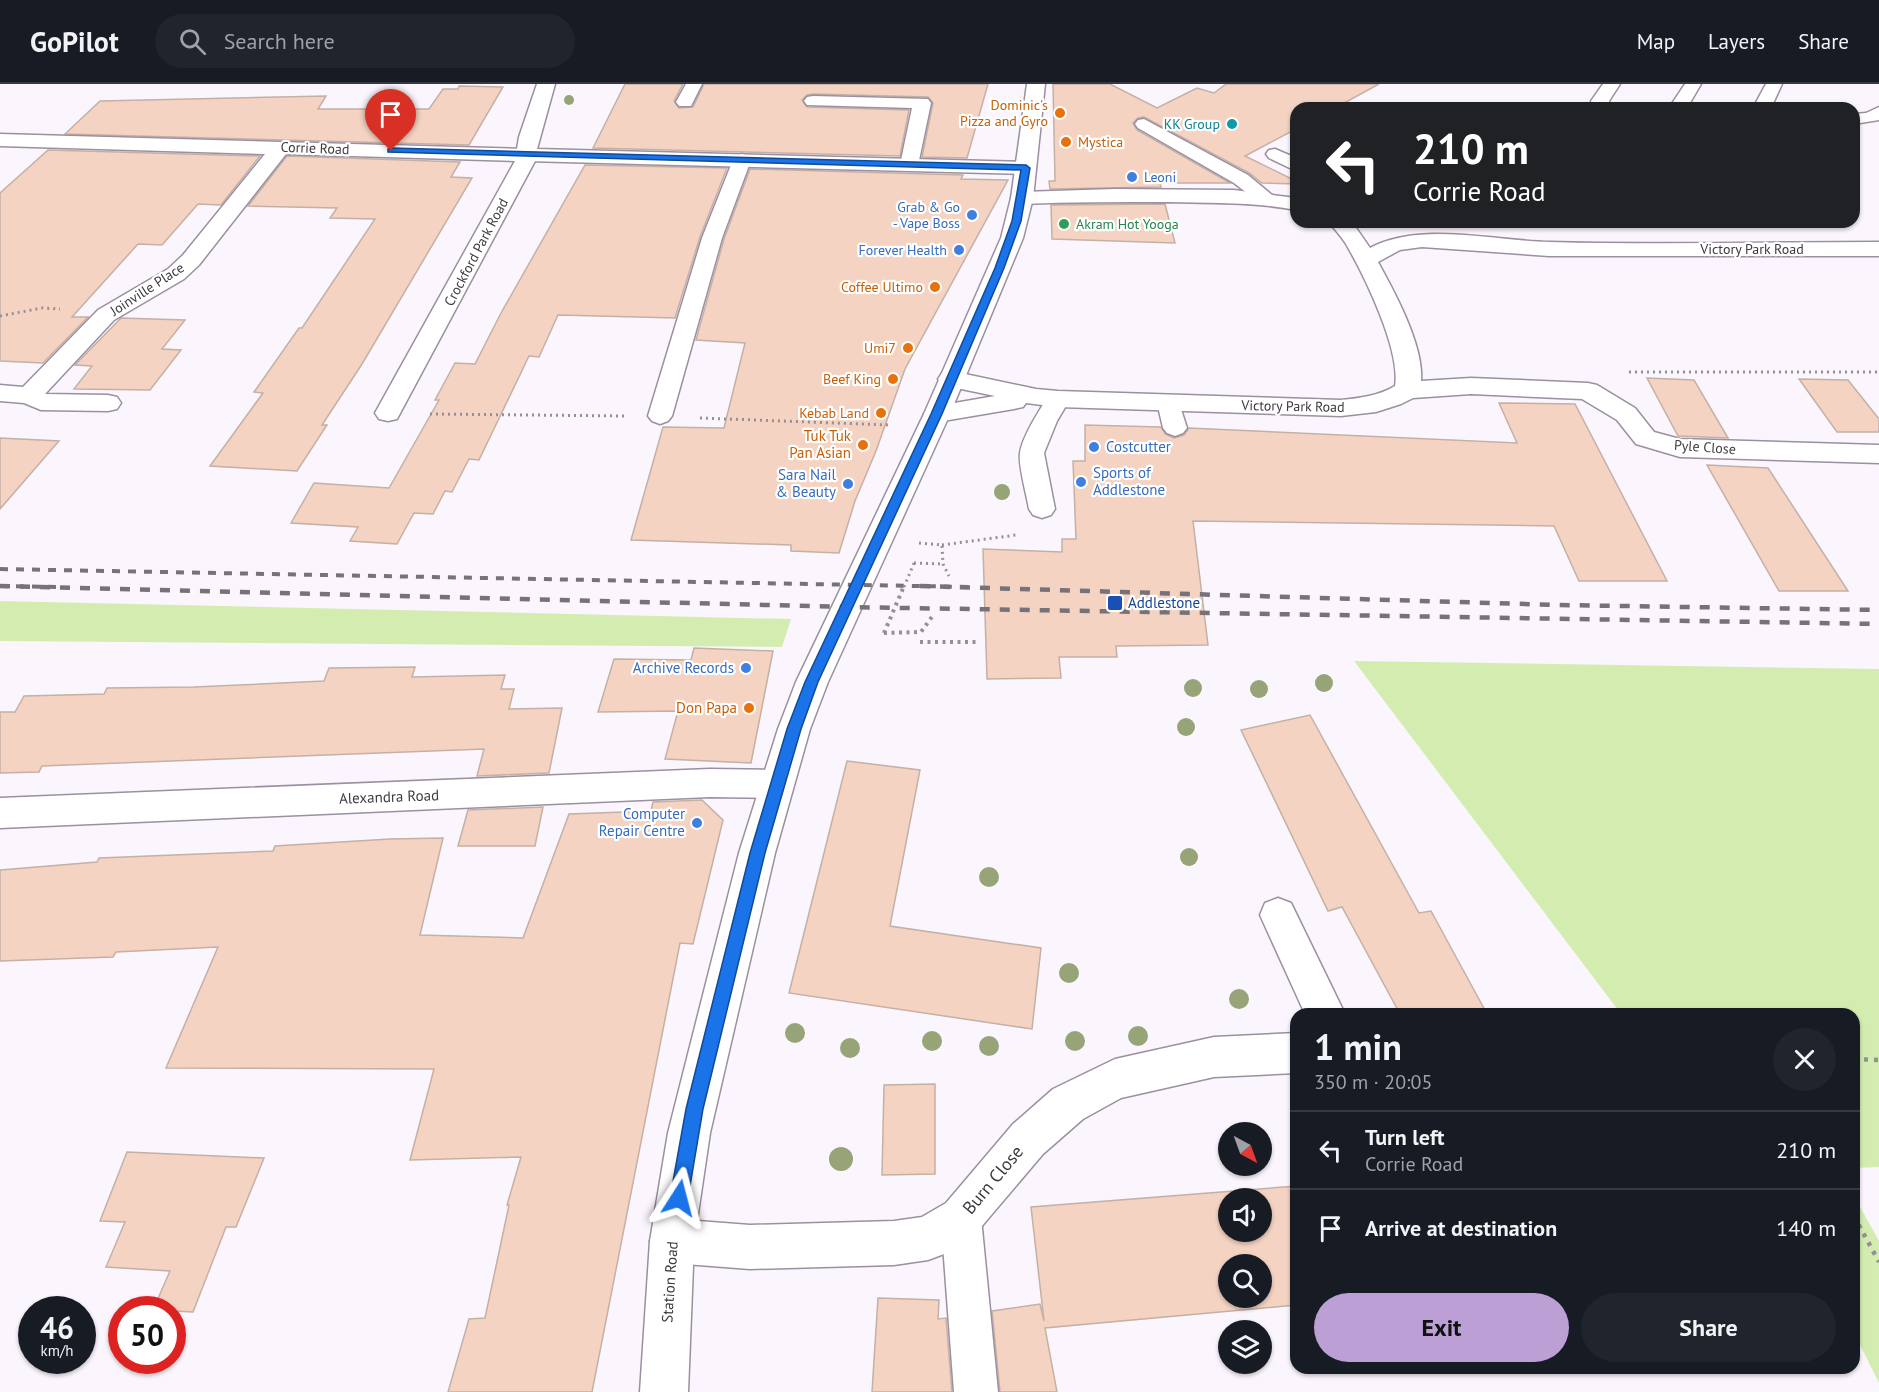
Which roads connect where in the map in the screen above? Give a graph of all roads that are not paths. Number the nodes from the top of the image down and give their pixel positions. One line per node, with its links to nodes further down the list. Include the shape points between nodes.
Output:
1 (546, 84): 18 (street, Crockford Park Road)
2 (694, 84): 8 (lane)
3 (1036, 84): 22 (street, Station Road)
4 (1612, 84): 9 (lane)
5 (1693, 84): 10 (lane)
6 (1774, 84): 11 (lane)
7 (813, 101): 21 (lane, via 922,103)
8 (686, 102)
9 (1600, 102)
10 (1682, 102)
11 (1765, 102)
12 (1879, 112): 13 (lane, via 1875,117)
13 (1860, 119)
14 (1144, 124): 24 (lane, via 1241,179)
15 (0, 141): 16 (street, Corrie Road)
16 (280, 148): 18 (street, Corrie Road); 34 (street, Joinville Place, via 191,260 176,274 106,315)
17 (1275, 154): 20 (lane)
18 (526, 155): 19 (street, Corrie Road); 38 (street, Crockford Park Road)
19 (741, 160): 21 (street, Corrie Road); 40 (lane, via 712,238)
20 (1290, 162)
21 (909, 165): 22 (street, Corrie Road)
22 (1026, 168): 23 (street, Station Road)
23 (1022, 198): 24 (street, via 1192,196); 31 (street, Station Road, via 1012,238)
24 (1268, 200): 25 (street)
25 (1290, 202)
26 (1345, 228): 30 (street)
27 (1408, 228): 28 (street, Victory Park Road)
28 (1445, 240): 29 (street, Victory Park Road, via 1549,249); 30 (street, Victory Park Road, via 1406,240 1385,247)
29 (1879, 249)
30 (1365, 261): 32 (street, via 1408,361)
31 (951, 379): 35 (street, Victory Park Road); 39 (street, Station Road)
32 (1407, 390): 36 (street, Victory Park Road, via 1372,406 1341,408); 42 (street, Pyle Close, via 1471,386 1588,391 1626,414 1645,438 1680,448)
33 (0, 393): 34 (street)
34 (29, 396): 37 (street, via 41,402)
35 (1047, 398): 36 (street, Victory Park Road); 39 (street, Victory Park Road); 43 (lane, via 1045,421 1032,453)
36 (1169, 402): 41 (lane)
37 (108, 403)
38 (388, 413)
39 (937, 414): 44 (street, Station Road, via 812,682)
40 (660, 416)
41 (1175, 428)
42 (1879, 454)
43 (1042, 509)
44 (777, 784): 45 (street, Alexandra Road, via 710,783); 50 (street, Station Road, via 688,1133)
45 (0, 813)
46 (1278, 915): 47 (street)
47 (1322, 1008)
48 (1290, 1053): 49 (street, Burn Close, via 1214,1056 1115,1079 1068,1104 1028,1139)
49 (960, 1218): 50 (street, Burn Close, via 928,1238 894,1243 750,1247); 52 (lane)
50 (672, 1241): 51 (street, Station Road)
51 (664, 1392)
52 (976, 1392)

